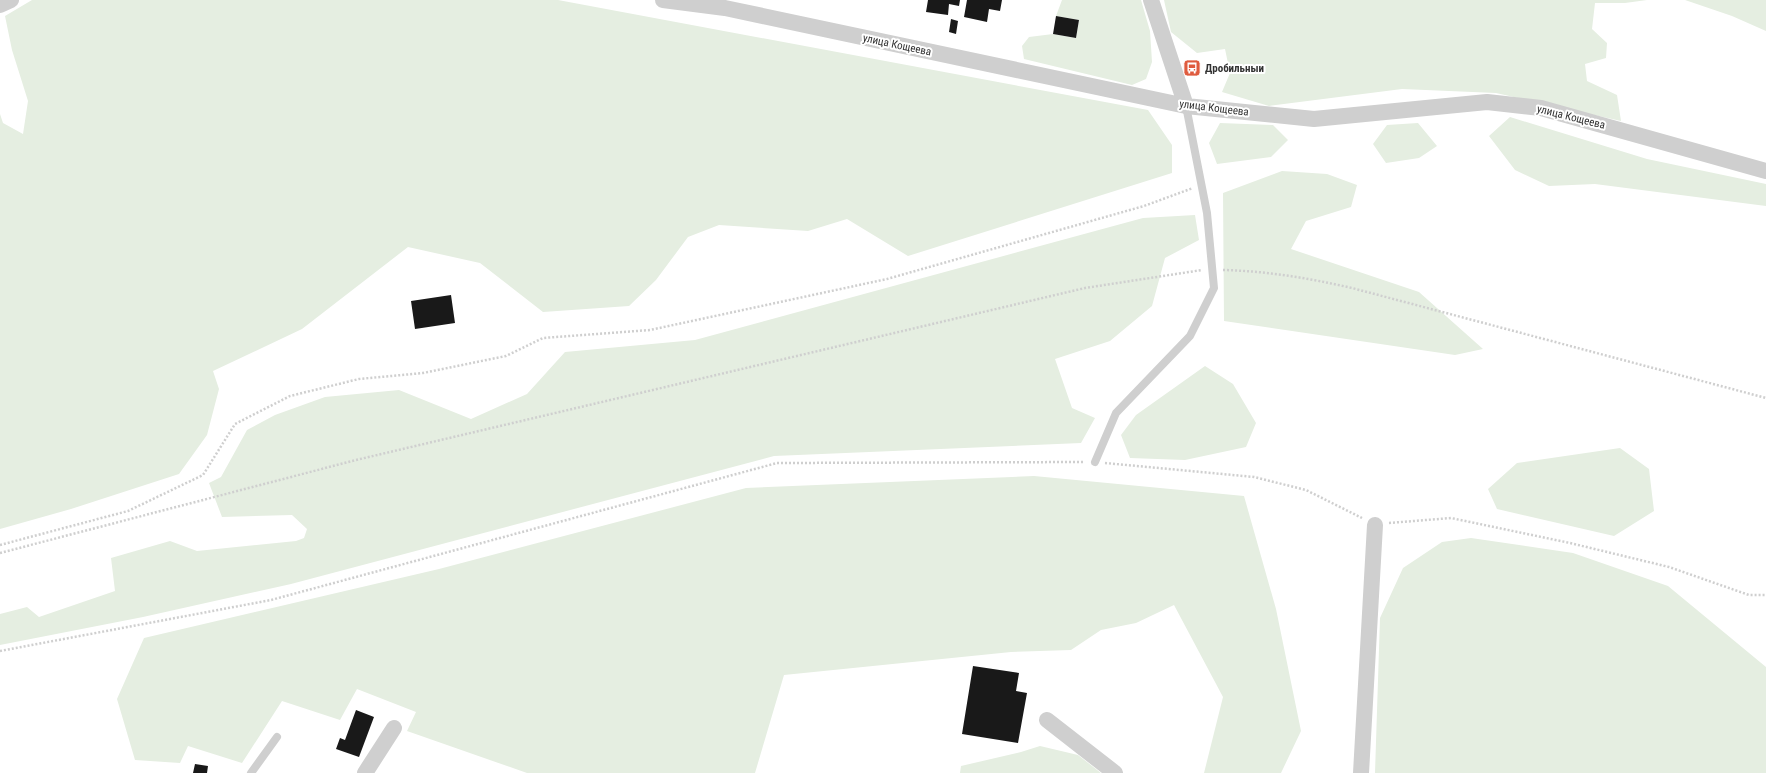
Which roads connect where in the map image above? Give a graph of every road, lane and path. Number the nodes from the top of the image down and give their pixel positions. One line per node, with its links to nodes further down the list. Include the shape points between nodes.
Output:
1 (11, 0): 4 (street)
2 (663, 0): 5 (street, улица Кощеева, via 725,8)
3 (1151, 0): 5 (street)
4 (0, 5)
5 (1186, 106): 6 (street, улица Кощеева, via 1314,119 1487,102 1541,108); 7 (lane)
6 (1766, 171)
7 (1202, 185): 8 (lane); 12 (path, via 1144,206 887,279 650,330 543,338 506,356 423,373 359,379 290,396 235,424 203,474 128,511)
8 (1212, 270): 9 (path, via 1253,270 1301,276); 10 (lane, via 1214,288 1190,336 1116,413); 13 (path, via 1195,270 1085,288 356,460)
9 (1766, 398)
10 (1094, 462): 11 (path, via 1254,477 1306,490); 15 (path, via 777,463 271,600)
11 (1375, 525): 14 (path, via 1450,518 1570,543 1661,566 1749,595); 22 (street)
12 (0, 545)
13 (0, 553)
14 (1766, 595)
15 (0, 651)
16 (1047, 720): 21 (street)
17 (394, 728): 20 (street)
18 (277, 737): 19 (lane)
19 (251, 773)
20 (365, 773)
21 (1115, 773)
22 (1361, 773)

